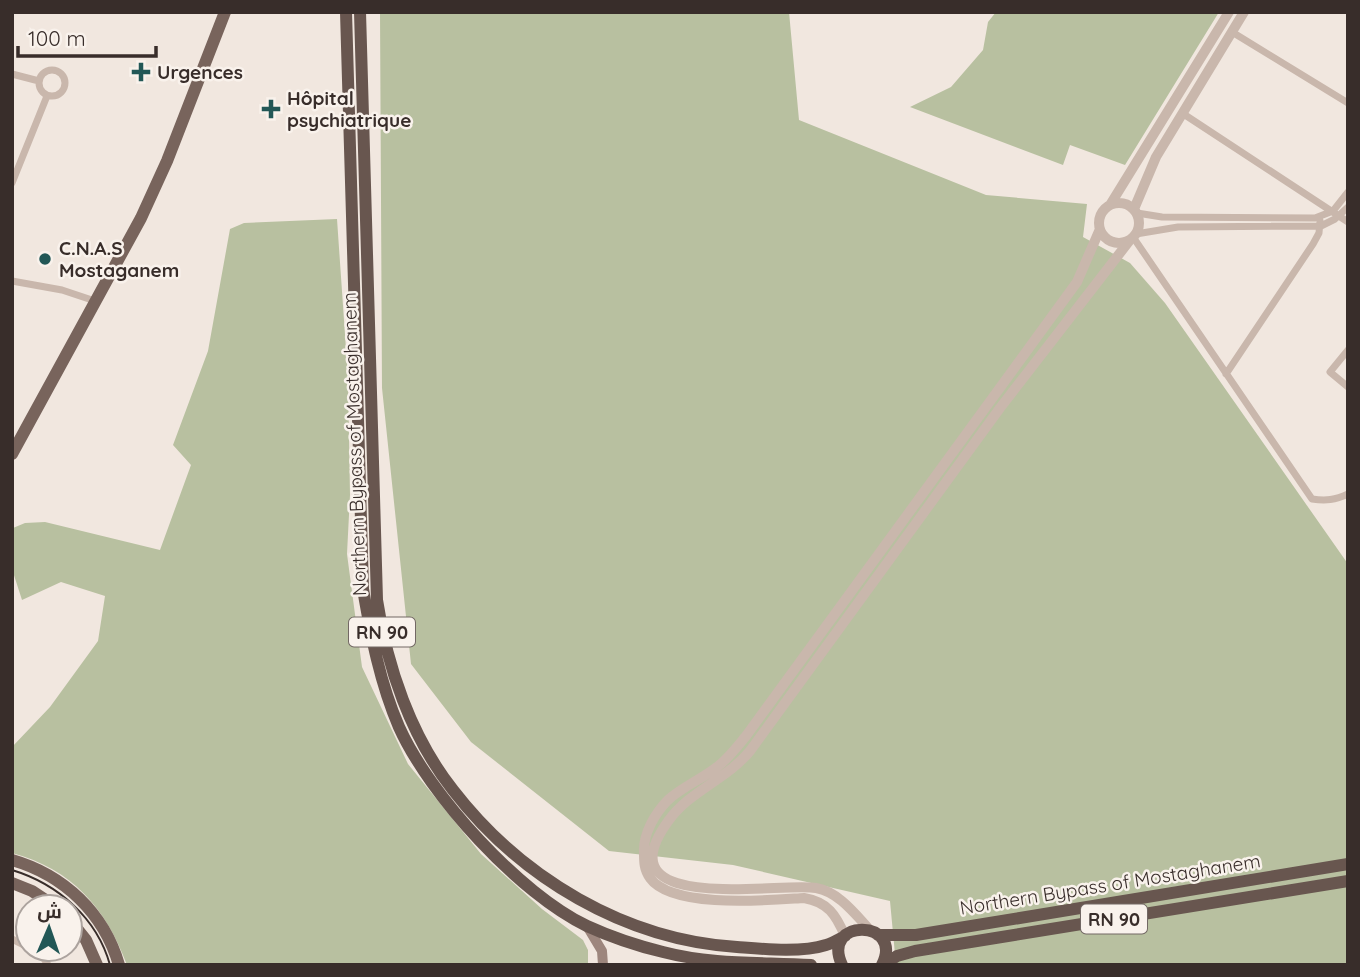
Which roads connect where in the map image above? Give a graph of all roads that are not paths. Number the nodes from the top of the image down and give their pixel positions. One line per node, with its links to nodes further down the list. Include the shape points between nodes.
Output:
1 (225, 12): 24 (main road, via 141,218)
2 (346, 12): 35 (highway, Northern Bypass of Mostaghanem / RN 90, via 363,589 380,673 400,728 445,801 515,875)
3 (360, 12): 37 (highway, Northern Bypass of Mostaghanem / RN 90, via 377,600 383,642 397,684 427,750 452,790 520,859 587,905 622,921 701,945 814,947)
4 (1229, 12): 15 (street)
5 (1244, 12): 6 (street)
6 (1232, 32): 11 (street); 12 (street)
7 (12, 74): 8 (street)
8 (39, 81): 10 (street); 10 (street, via 50,70 65,78 63,91)
9 (1348, 92): 11 (street)
10 (47, 96): 13 (street)
11 (1345, 101)
12 (1182, 113): 17 (street, via 1156,156); 18 (street)
13 (12, 183)
14 (1348, 192): 18 (street)
15 (1110, 205): 17 (street, via 1123,203); 21 (street, via 1099,218)
16 (1348, 207): 18 (street)
17 (1136, 211): 19 (street, via 1162,217); 22 (street, via 1140,223)
18 (1336, 213): 19 (street); 20 (street)
19 (1320, 221): 22 (street, via 1178,227); 26 (street, via 1313,244)
20 (1348, 222)
21 (1100, 229): 22 (street, via 1112,242); 37 (street, via 1077,282 746,736 719,766 669,800 648,831 643,849 645,869 651,880 667,890 714,900 817,900 833,912)
22 (1133, 237): 26 (street); 36 (street, via 992,419 745,757 677,810 655,842 655,863 664,877 674,882 710,889 816,888 837,897)
23 (12, 281): 24 (street)
24 (95, 301): 28 (main road)
25 (1348, 350): 27 (street, via 1330,372)
26 (1226, 374): 29 (street, via 1312,499 1324,501)
27 (1348, 387)
28 (12, 454)
29 (1348, 494)
30 (12, 860): 41 (main road, via 52,877 79,898 108,935)
31 (1348, 864): 36 (highway, Northern Bypass of Mostaghanem / RN 90, via 915,935)
32 (1348, 881): 45 (highway, Northern Bypass of Mostaghanem / RN 90, via 915,951)
33 (12, 883): 34 (main road)
34 (35, 893)
35 (587, 926): 39 (highway, Northern Bypass of Mostaghanem / RN 90, via 661,952); 42 (main road, via 602,951)
36 (874, 932): 37 (highway, Northern Bypass of Mostaghanem, via 857,929); 45 (highway, via 885,946)
37 (845, 936): 44 (highway, via 838,953)
38 (84, 938): 40 (main road)
39 (730, 964): 43 (highway, Northern Bypass of Mostaghanem / RN 90)
40 (97, 965)
41 (119, 965)
42 (603, 965)
43 (811, 965)
44 (842, 965)
45 (883, 965)

